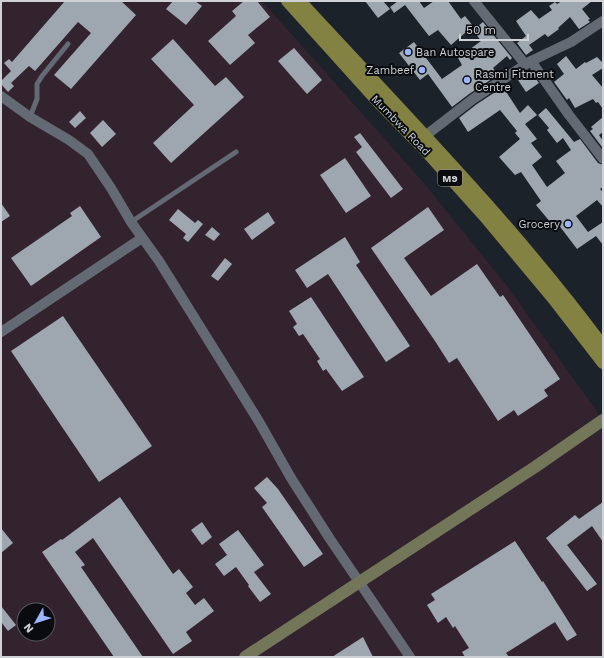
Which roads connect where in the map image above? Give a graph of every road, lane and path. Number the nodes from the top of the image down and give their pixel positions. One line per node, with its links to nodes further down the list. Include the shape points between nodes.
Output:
1 (287, 1): 16 (main road, Mumbwa Road / M9, via 490,223)
2 (300, 1): 9 (main road, Mumbwa Road / M9)
3 (474, 1): 6 (street)
4 (603, 21): 6 (street, via 571,42)
5 (68, 44): 8 (lane, via 42,76)
6 (528, 62): 9 (street, via 473,99); 11 (street)
7 (1, 96): 8 (street)
8 (30, 117): 12 (street, via 88,154)
9 (425, 136): 15 (main road, Mumbwa Road / M9, via 521,242)
10 (236, 152): 12 (lane)
11 (603, 159)
12 (131, 222): 13 (street)
13 (142, 238): 14 (street); 18 (street, via 159,261 291,478)
14 (1, 332)
15 (603, 346)
16 (603, 363)
17 (603, 420): 18 (street)
18 (359, 583): 19 (street); 20 (street)
19 (245, 657)
20 (410, 657)

